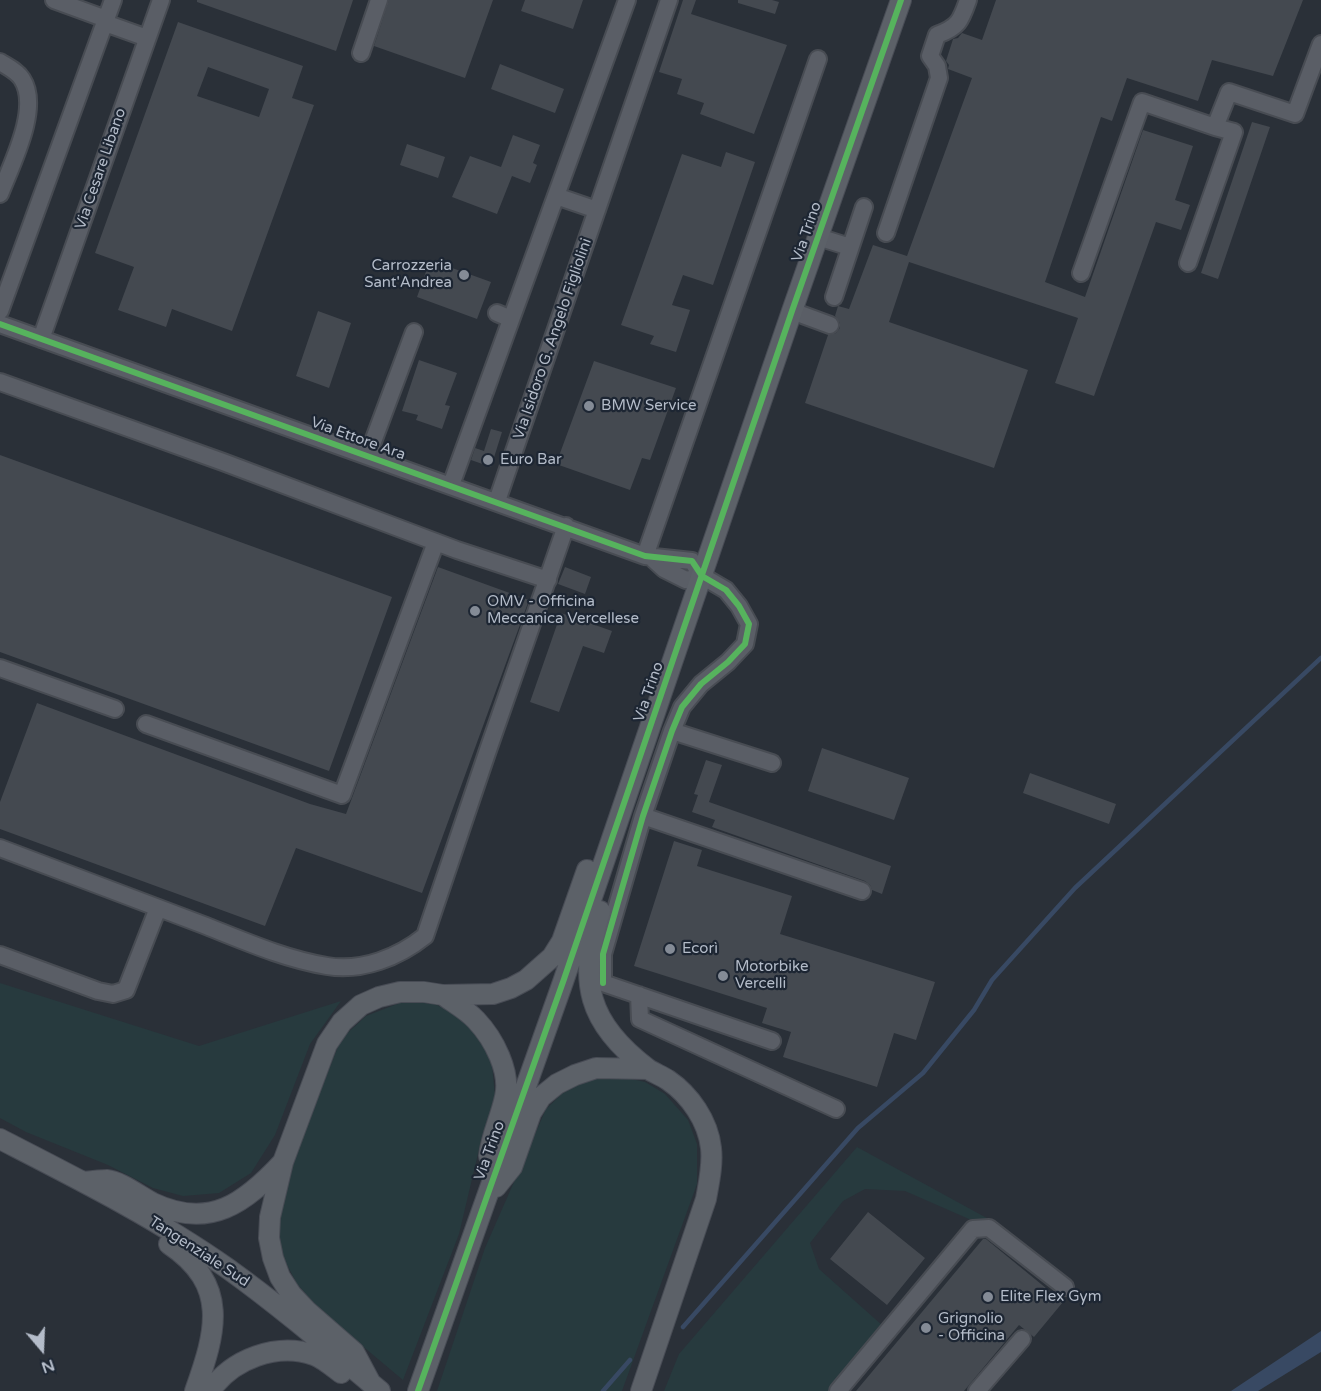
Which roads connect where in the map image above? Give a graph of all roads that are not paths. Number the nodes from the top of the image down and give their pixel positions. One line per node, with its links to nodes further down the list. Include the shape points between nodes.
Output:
1 (54, 0): 9 (street)
2 (113, 0): 10 (street)
3 (161, 0): 11 (street, Via Cesare Libano)
4 (379, 0): 13 (street)
5 (627, 0): 18 (street)
6 (669, 0): 20 (street, Via Isidoro G. Angelo Figliolini)
7 (901, 0): 22 (main road, Via Trino)
8 (968, 0): 21 (street, via 961,21 938,34 930,56 939,78)
9 (85, 5): 10 (street)
10 (105, 21): 11 (street); 27 (street)
11 (147, 38): 32 (street, Via Cesare Libano)
12 (1321, 44): 16 (street, via 1295,114 1229,92)
13 (361, 52)
14 (818, 59): 39 (street)
15 (0, 62): 17 (street, via 22,79 29,113)
16 (1215, 127): 24 (street, via 1234,132); 25 (street, via 1142,102)
17 (0, 194)
18 (556, 196): 20 (street); 35 (street, via 504,316)
19 (864, 207): 23 (street)
20 (597, 210): 36 (street, Via Isidoro G. Angelo Figliolini)
21 (886, 233)
22 (818, 237): 23 (street); 28 (main road, Via Trino)
23 (850, 247): 26 (street)
24 (1188, 263)
25 (1081, 273)
26 (834, 297)
27 (0, 311)
28 (792, 311): 30 (street); 40 (main road, Via Trino)
29 (0, 324): 32 (street, Via Ettore Ara)
30 (831, 325)
31 (414, 332): 34 (street)
32 (41, 339): 34 (street, Via Ettore Ara)
33 (0, 382): 38 (street)
34 (368, 455): 35 (street, Via Ettore Ara)
35 (451, 485): 36 (street, Via Ettore Ara)
36 (497, 501): 37 (street, Via Ettore Ara)
37 (566, 526): 39 (street, Via Ettore Ara); 41 (street)
38 (436, 542): 41 (street); 44 (street, via 342,795)
39 (649, 557): 40 (street, Via Ettore Ara, via 692,561)
40 (702, 576): 45 (street, via 726,590 749,624 745,644 701,684 682,707); 47 (main road, Via Trino)
41 (548, 580): 51 (street, via 425,936 411,948 387,960 329,967 271,951)
42 (0, 668): 43 (street)
43 (115, 709)
44 (146, 724)
45 (672, 731): 46 (street); 48 (street)
46 (772, 763)
47 (625, 799): 53 (main road, via 596,845 562,941 552,957 539,971 511,988 483,994); 56 (main road, via 618,853 589,953 588,976 591,996 608,1031); 62 (main road, Via Trino)
48 (643, 816): 50 (street); 54 (street, via 603,954 603,982)
49 (0, 848): 51 (street)
50 (862, 891)
51 (158, 908): 52 (street, via 126,990 113,994)
52 (0, 955)
53 (443, 995): 59 (main road, via 400,992 379,997 361,1005 342,1022 327,1044); 62 (main road, via 487,1033 506,1083 506,1096 489,1149)
54 (639, 995): 55 (street); 57 (street, via 640,1018)
55 (772, 1041)
56 (648, 1069): 62 (main road, via 596,1068 557,1084 531,1113 512,1167); 66 (main road, via 683,1092 697,1111 711,1148 711,1171 706,1199)
57 (836, 1109)
58 (0, 1139): 60 (main road, Tangenziale Sud)
59 (283, 1162): 60 (main road, via 240,1201 207,1213 175,1211 154,1204 110,1180); 65 (main road, via 269,1238 280,1277 307,1311 354,1352)
60 (84, 1182): 61 (main road, Tangenziale Sud)
61 (126, 1204): 65 (main road, Tangenziale Sud, via 235,1274); 67 (main road, via 144,1228 190,1260 210,1295 213,1336)
62 (483, 1204): 69 (main road, Via Trino)
63 (1065, 1287): 70 (street, via 989,1228 973,1229)
64 (1022, 1339): 71 (street)
65 (375, 1386): 68 (main road, via 343,1375 315,1356 282,1351 243,1361)
66 (641, 1388)
67 (195, 1391)
68 (210, 1391)
69 (418, 1391)
70 (838, 1391)
71 (977, 1391)

